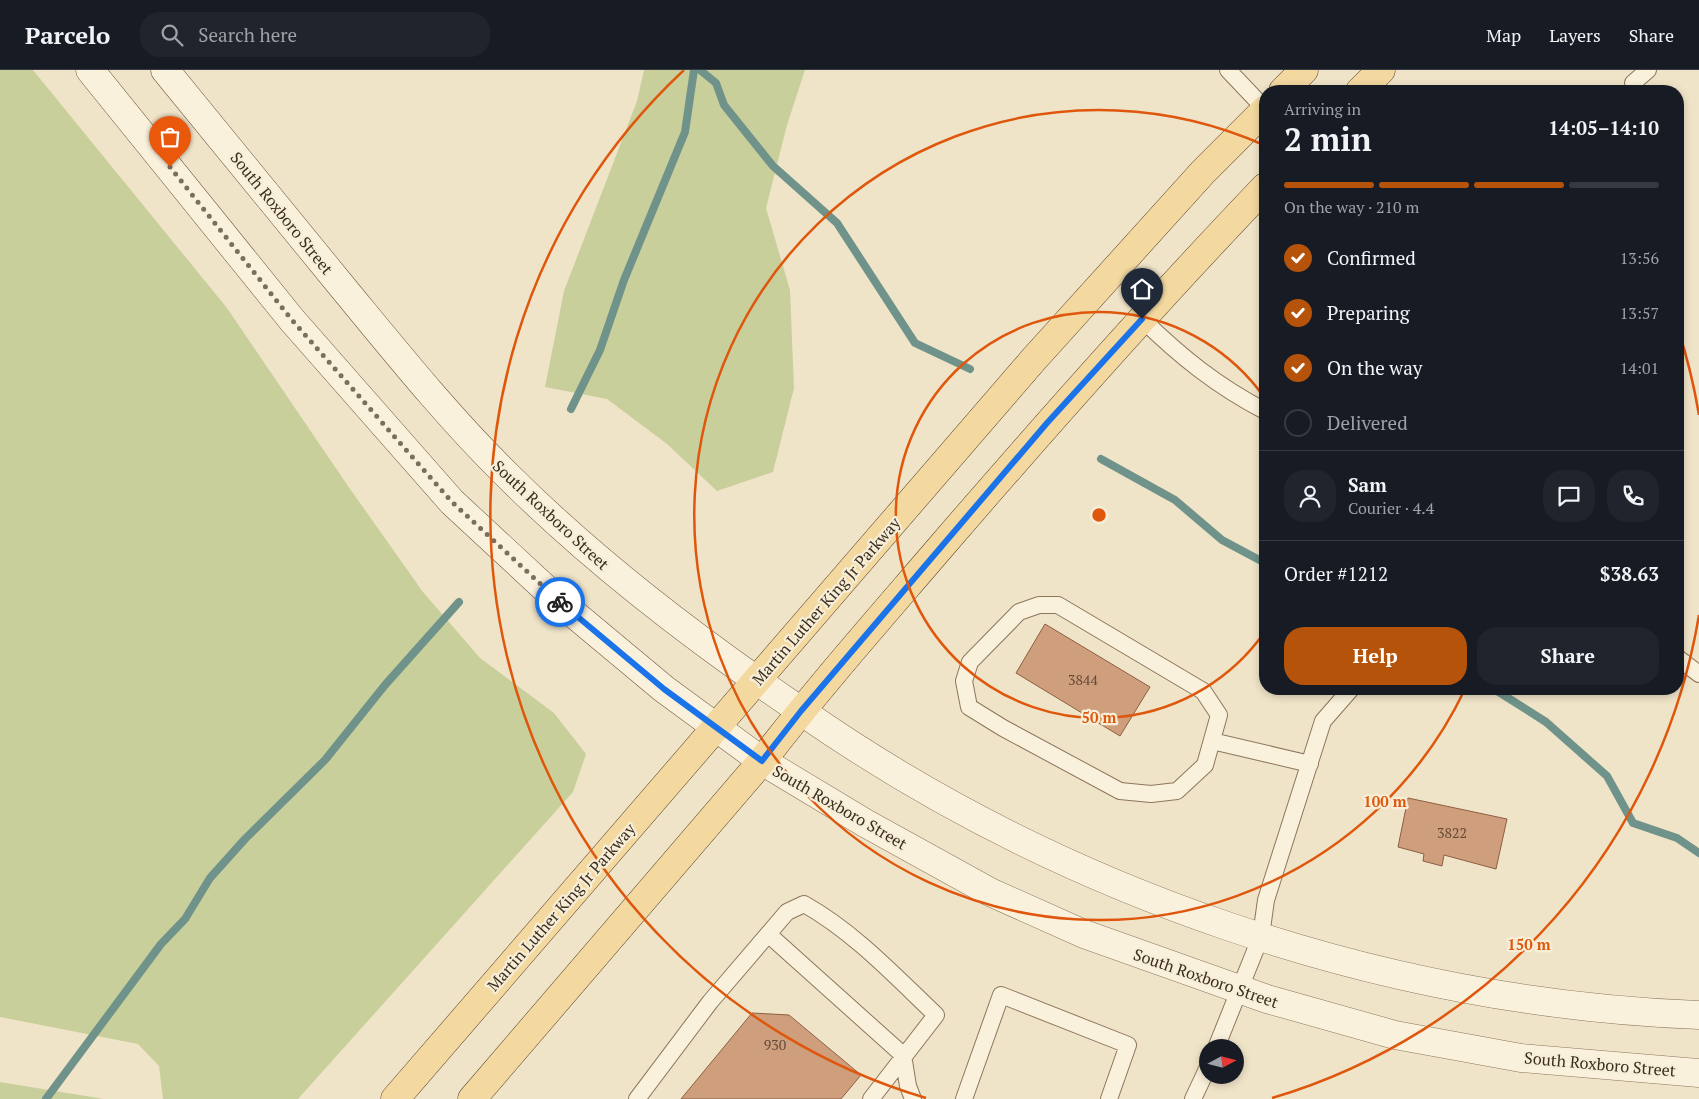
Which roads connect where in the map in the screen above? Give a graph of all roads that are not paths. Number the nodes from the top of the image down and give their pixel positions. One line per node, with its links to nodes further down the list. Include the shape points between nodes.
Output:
1 (90, 70): 20 (street, South Roxboro Street, via 292,320 452,502 562,604)
2 (165, 70): 17 (street, South Roxboro Street, via 457,424 606,567)
3 (1228, 70): 10 (lane)
4 (1304, 70): 8 (main road)
5 (1381, 70): 9 (main road)
6 (1648, 70): 7 (lane)
7 (1633, 84)
8 (1289, 85)
9 (1366, 85)
10 (1259, 103)
11 (1259, 115): 17 (main road, Martin Luther King Jr Parkway, via 1203,172 1034,359)
12 (1259, 193): 13 (main road)
13 (1142, 319): 14 (lane, via 1200,371); 19 (main road, via 1047,423)
14 (1259, 408)
15 (1684, 663): 16 (lane)
16 (1699, 674)
17 (757, 681): 19 (street, South Roxboro Street); 20 (main road, Martin Luther King Jr Parkway)
18 (1346, 695): 23 (lane, via 1323,721)
19 (801, 711): 22 (main road); 25 (street, South Roxboro Street, via 861,753 970,816 1100,877 1236,930)
20 (715, 728): 22 (street, South Roxboro Street); 32 (main road, Martin Luther King Jr Parkway)
21 (1212, 741): 21 (lane, via 1219,715 1203,691 1058,605 1039,605 1019,612 970,662 964,681 969,707 1120,790 1151,794 1177,791 1205,765); 23 (lane)
22 (762, 761): 26 (street, South Roxboro Street, via 990,892 1084,934); 33 (main road)
23 (1310, 764): 25 (lane, via 1266,900)
24 (768, 934): 29 (lane); 29 (lane, via 787,912 804,904 822,914 884,965 936,1015); 34 (lane, via 710,1002)
25 (1261, 936): 26 (lane); 27 (street, South Roxboro Street, via 1359,964 1496,994 1636,1012)
26 (1240, 990): 28 (lane); 30 (street, South Roxboro Street, via 1395,1035 1520,1058)
27 (1699, 1015)
28 (1220, 1039)
29 (903, 1055): 35 (lane); 36 (lane, via 908,1086)
30 (1699, 1073)
31 (1200, 1084): 39 (lane)
32 (395, 1099)
33 (472, 1099)
34 (637, 1099)
35 (871, 1099)
36 (914, 1099)
37 (964, 1099): 38 (lane, via 1001,995 1128,1045)
38 (1109, 1099)
39 (1193, 1099)

